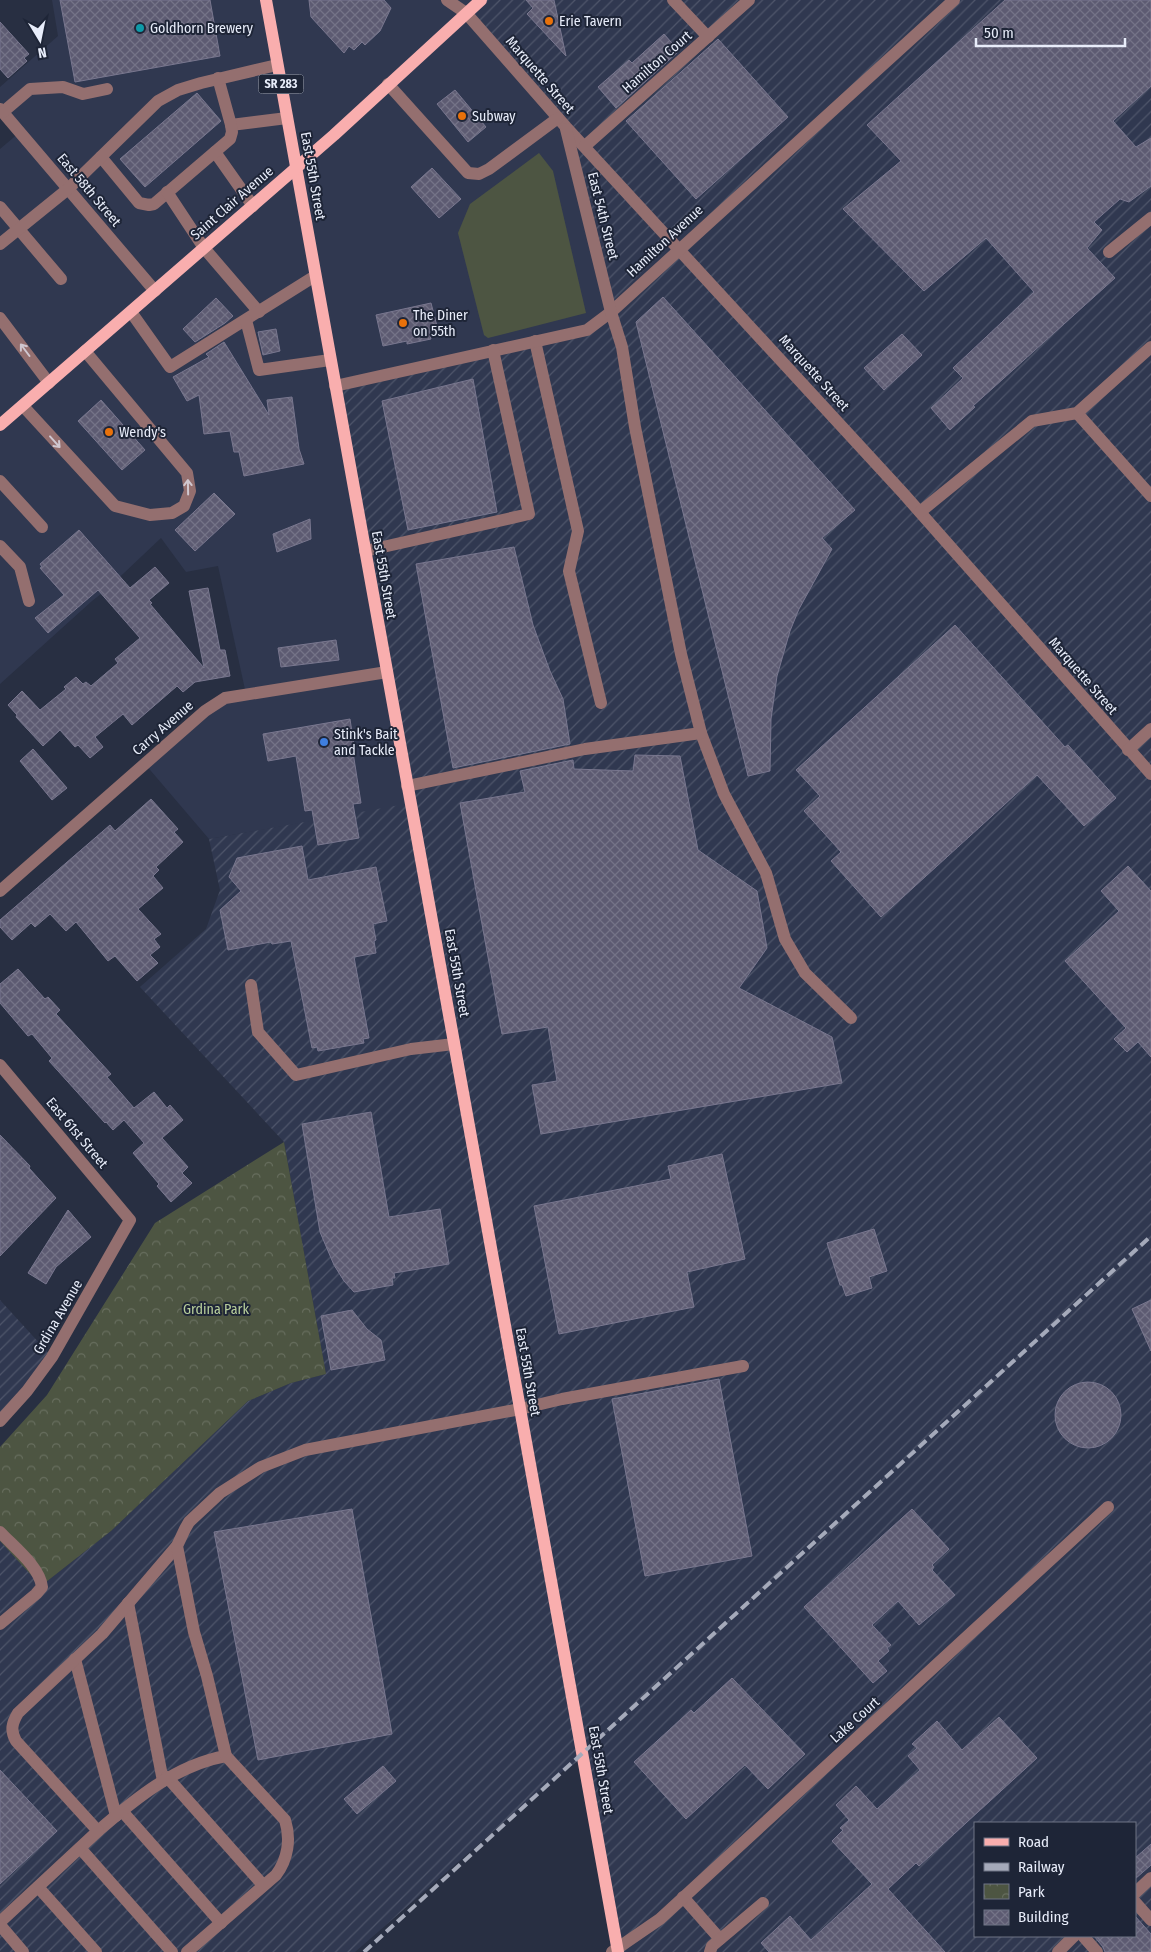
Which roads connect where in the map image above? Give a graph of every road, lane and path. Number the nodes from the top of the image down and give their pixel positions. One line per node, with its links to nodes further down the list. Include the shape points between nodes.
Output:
1 (266, 0): 9 (main road, East 55th Street / SR 283)
2 (447, 0): 7 (street, Marquette Street)
3 (481, 0): 7 (main road, Saint Clair Avenue)
4 (673, 0): 8 (street)
5 (749, 0): 8 (street, Hamilton Court)
6 (954, 0): 29 (street, Hamilton Avenue)
7 (466, 13): 11 (main road, Saint Clair Avenue); 15 (street, Marquette Street)
8 (708, 38): 17 (street, Hamilton Court)
9 (277, 65): 10 (street); 14 (main road, East 55th Street / SR 283)
10 (218, 78): 16 (street); 19 (street, via 178,90 158,101)
11 (388, 84): 15 (street, via 468,173 479,174 489,169); 20 (main road, Saint Clair Avenue)
12 (107, 89): 13 (street, via 83,94 63,87 30,89)
13 (1, 110): 21 (street, East 58th Street)
14 (287, 118): 16 (street); 20 (main road, East 55th Street / SR 283)
15 (562, 122): 17 (street, Marquette Street); 36 (street, East 54th Street)
16 (231, 125): 18 (street, via 230,139)
17 (584, 146): 29 (street, Marquette Street)
18 (215, 152): 22 (street); 23 (street)
19 (101, 157): 21 (street); 22 (street, via 139,203 154,204)
20 (296, 168): 23 (main road, Saint Clair Avenue); 31 (main road, East 55th Street)
21 (68, 189): 26 (street); 33 (street, East 58th Street)
22 (167, 192): 28 (street)
23 (253, 206): 28 (main road, Saint Clair Avenue)
24 (0, 207): 26 (street)
25 (1151, 218): 30 (street)
26 (19, 229): 27 (street); 32 (street)
27 (0, 244)
28 (204, 248): 33 (main road, Saint Clair Avenue); 35 (street)
29 (679, 248): 36 (street, Hamilton Avenue); 51 (street, Marquette Street)
30 (1109, 252)
31 (315, 276): 35 (street); 43 (main road, East 55th Street)
32 (61, 279)
33 (155, 291): 34 (main road, Saint Clair Avenue)
34 (131, 312): 38 (street, via 170,367); 42 (main road, Saint Clair Avenue)
35 (259, 312): 38 (street)
36 (611, 312): 39 (street, Hamilton Avenue, via 587,330); 59 (street, East 54th Street, via 622,347 681,654)
37 (0, 318): 44 (street, one-way to 37)
38 (246, 320): 43 (street, via 259,370)
39 (535, 342): 41 (street, Hamilton Avenue); 57 (street, via 578,531 569,571)
40 (1151, 347): 47 (street)
41 (493, 350): 45 (street, Hamilton Avenue); 54 (street, via 529,514)
42 (85, 352): 44 (main road, Saint Clair Avenue); 46 (street, one-way to 42, via 115,506 150,515 172,513 184,506 190,492 187,473)
43 (330, 360): 45 (main road, East 55th Street)
44 (50, 383): 46 (main road, Saint Clair Avenue)
45 (335, 386): 54 (main road, East 55th Street)
46 (23, 406): 48 (main road, Saint Clair Avenue)
47 (1077, 413): 50 (street); 51 (street, via 1032,420)
48 (0, 425)
49 (0, 481): 52 (street)
50 (1151, 496)
51 (920, 512): 60 (street, Marquette Street)
52 (42, 527)
53 (0, 546): 55 (street, via 20,567)
54 (365, 551): 56 (main road, East 55th Street)
55 (29, 600)
56 (387, 672): 62 (main road, East 55th Street); 63 (street, Carry Avenue, via 225,698 205,711)
57 (601, 703)
58 (1151, 729): 60 (street)
59 (701, 733): 62 (street, via 585,749); 65 (street, East 54th Street, via 724,794 766,873 785,939 805,974)
60 (1128, 750): 61 (street, Marquette Street)
61 (1151, 774)
62 (407, 786): 66 (main road, East 55th Street)
63 (0, 891)
64 (251, 985): 66 (street, via 258,1032 296,1075 411,1049)
65 (851, 1018)
66 (454, 1044): 70 (main road, East 55th Street)
67 (0, 1065): 68 (street, East 61st Street)
68 (130, 1220): 71 (street, Grdina Avenue, via 52,1358)
69 (743, 1366): 70 (street)
70 (520, 1409): 74 (street, via 293,1453 261,1467 212,1499 184,1528); 96 (main road, East 55th Street)
71 (0, 1421)
72 (1108, 1507): 87 (street, Lake Court)
73 (0, 1532): 76 (street, via 37,1571 42,1587)
74 (178, 1546): 75 (street); 78 (street, via 194,1632)
75 (128, 1603): 77 (street); 79 (street)
76 (0, 1624)
77 (75, 1659): 80 (street); 81 (street, via 18,1713 12,1722 12,1733)
78 (226, 1756): 79 (street, via 209,1759); 84 (street, via 285,1820 288,1830 283,1865)
79 (165, 1779): 80 (street); 84 (street)
80 (119, 1813): 81 (street); 91 (street)
81 (98, 1831): 82 (street)
82 (80, 1848): 85 (street); 99 (street)
83 (1151, 1878): 86 (street)
84 (263, 1885): 91 (street)
85 (38, 1887): 92 (street); 98 (street)
86 (1136, 1892)
87 (683, 1897): 95 (street); 96 (street, Lake Court, via 660,1919)
88 (762, 1903): 95 (street)
89 (1136, 1903): 90 (street)
90 (1151, 1920)
91 (221, 1923): 100 (street)
92 (0, 1924): 97 (street)
93 (1073, 1937): 102 (street)
94 (1084, 1937): 103 (street)
95 (720, 1939): 101 (street)
96 (616, 1951)
97 (23, 1952)
98 (96, 1952)
99 (172, 1952)
100 (187, 1952)
101 (710, 1952)
102 (1058, 1952)
103 (1096, 1952)

